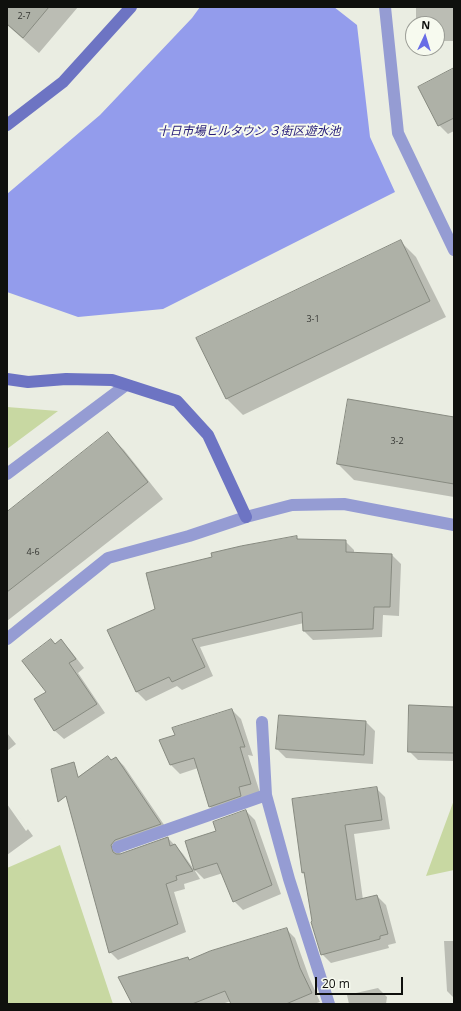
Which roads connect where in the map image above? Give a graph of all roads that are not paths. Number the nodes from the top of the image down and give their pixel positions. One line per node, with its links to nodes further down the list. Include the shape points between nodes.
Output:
1 (131, 7): 3 (street, via 63,82)
2 (385, 7): 4 (street, via 398,133)
3 (7, 125)
4 (454, 250)
5 (7, 379): 6 (street, via 28,382 66,379 112,380)
6 (126, 385): 7 (street); 8 (street, via 177,401 208,435)
7 (7, 474)
8 (246, 517): 9 (street, via 292,505 344,504); 10 (street, via 108,558)
9 (454, 525)
10 (7, 639)
11 (262, 722): 12 (street)
12 (266, 795): 13 (street); 14 (street, via 289,879)
13 (118, 847)
14 (329, 1004)

